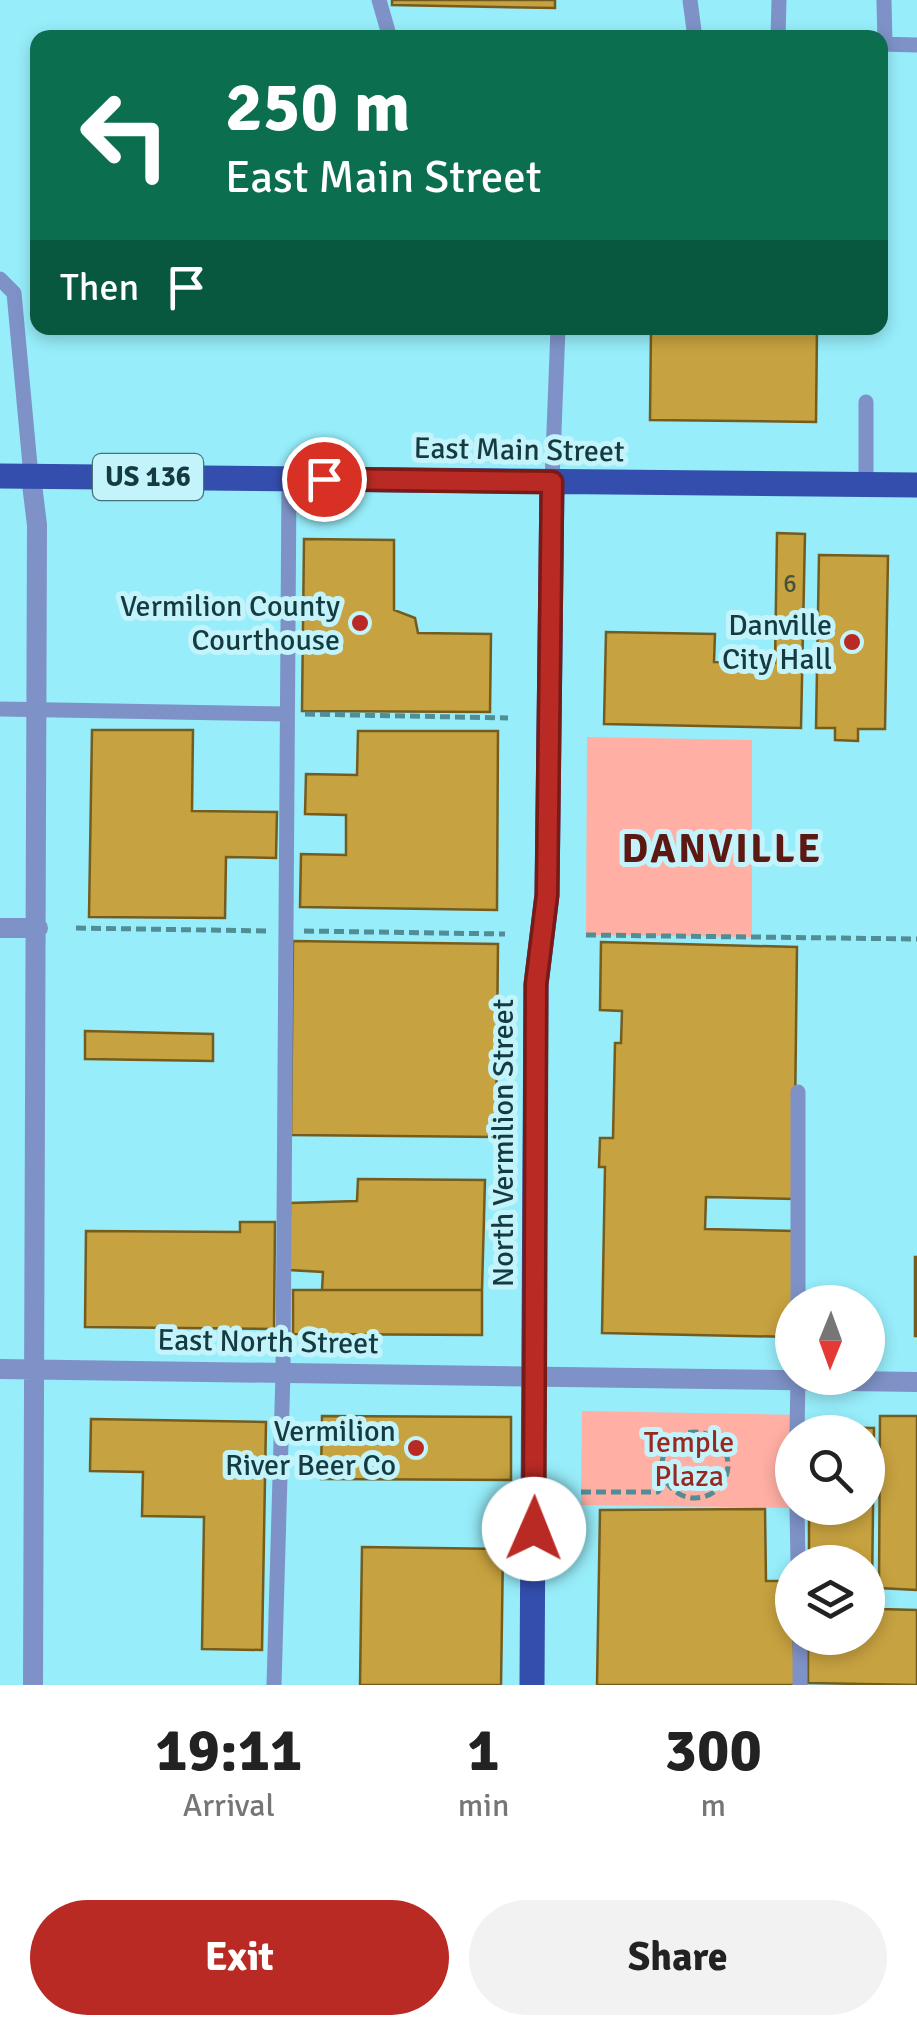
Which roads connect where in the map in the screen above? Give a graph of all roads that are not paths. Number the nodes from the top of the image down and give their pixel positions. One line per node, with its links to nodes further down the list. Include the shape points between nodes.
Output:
1 (380, 0): 5 (lane)
2 (690, 0): 6 (lane)
3 (779, 0): 7 (lane)
4 (884, 0): 8 (lane)
5 (388, 30)
6 (693, 30)
7 (778, 30)
8 (883, 30)
9 (888, 44): 10 (lane)
10 (917, 45)
11 (0, 279): 15 (lane, via 14,293)
12 (558, 335): 17 (lane)
13 (866, 402): 18 (lane)
14 (0, 476): 15 (main road, East Main Street / US 136)
15 (30, 476): 16 (main road, East Main Street / US 136); 21 (street, via 37,524)
16 (288, 479): 17 (main road, East Main Street / US 136); 22 (lane)
17 (552, 482): 18 (main road, East Main Street / US 136); 30 (main road, North Vermilion Street, via 547,895 536,984)
18 (866, 486): 19 (main road, East Main Street / US 136)
19 (917, 486)
20 (0, 709): 21 (lane)
21 (38, 710): 22 (lane); 24 (street)
22 (288, 714): 29 (lane)
23 (0, 928): 24 (street)
24 (38, 928): 28 (street)
25 (798, 1092): 26 (lane)
26 (798, 1285)
27 (0, 1369): 28 (street, East North Street)
28 (36, 1370): 29 (street, East North Street); 35 (street)
29 (283, 1373): 30 (street, East North Street); 36 (lane)
30 (536, 1375): 31 (street, East North Street); 37 (main road, North Vermilion Street)
31 (775, 1379)
32 (885, 1381): 33 (street, East North Street)
33 (917, 1382)
34 (800, 1655): 38 (lane)
35 (33, 1685)
36 (274, 1685)
37 (532, 1685)
38 (800, 1685)

